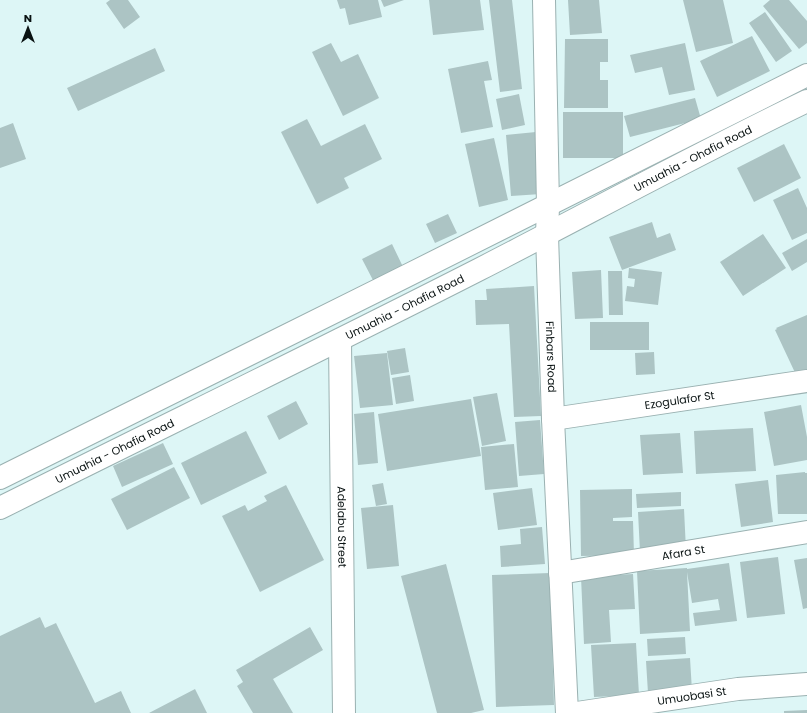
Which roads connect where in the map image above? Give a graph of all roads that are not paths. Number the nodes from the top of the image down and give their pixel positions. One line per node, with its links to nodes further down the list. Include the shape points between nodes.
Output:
1 (544, 0): 4 (street, Finbars Road)
2 (807, 75): 4 (street, Umuahia - Ohafia Road)
3 (807, 101): 5 (street, Umuahia - Ohafia Road)
4 (548, 206): 5 (street, Finbars Road); 9 (street, Umuahia - Ohafia Road)
5 (547, 235): 6 (street, Umuahia - Ohafia Road); 8 (street, Finbars Road)
6 (340, 340): 10 (street, Umuahia - Ohafia Road); 14 (street, Adelabu Street)
7 (807, 381): 8 (street, Ezogulafor St)
8 (553, 419): 12 (street, Finbars Road)
9 (0, 478)
10 (0, 508)
11 (807, 532): 12 (street, Afara St)
12 (560, 573): 15 (street, Finbars Road)
13 (807, 684): 16 (street, Umuobasi St, via 738,688)
14 (344, 713)
15 (567, 713)
16 (577, 713)

